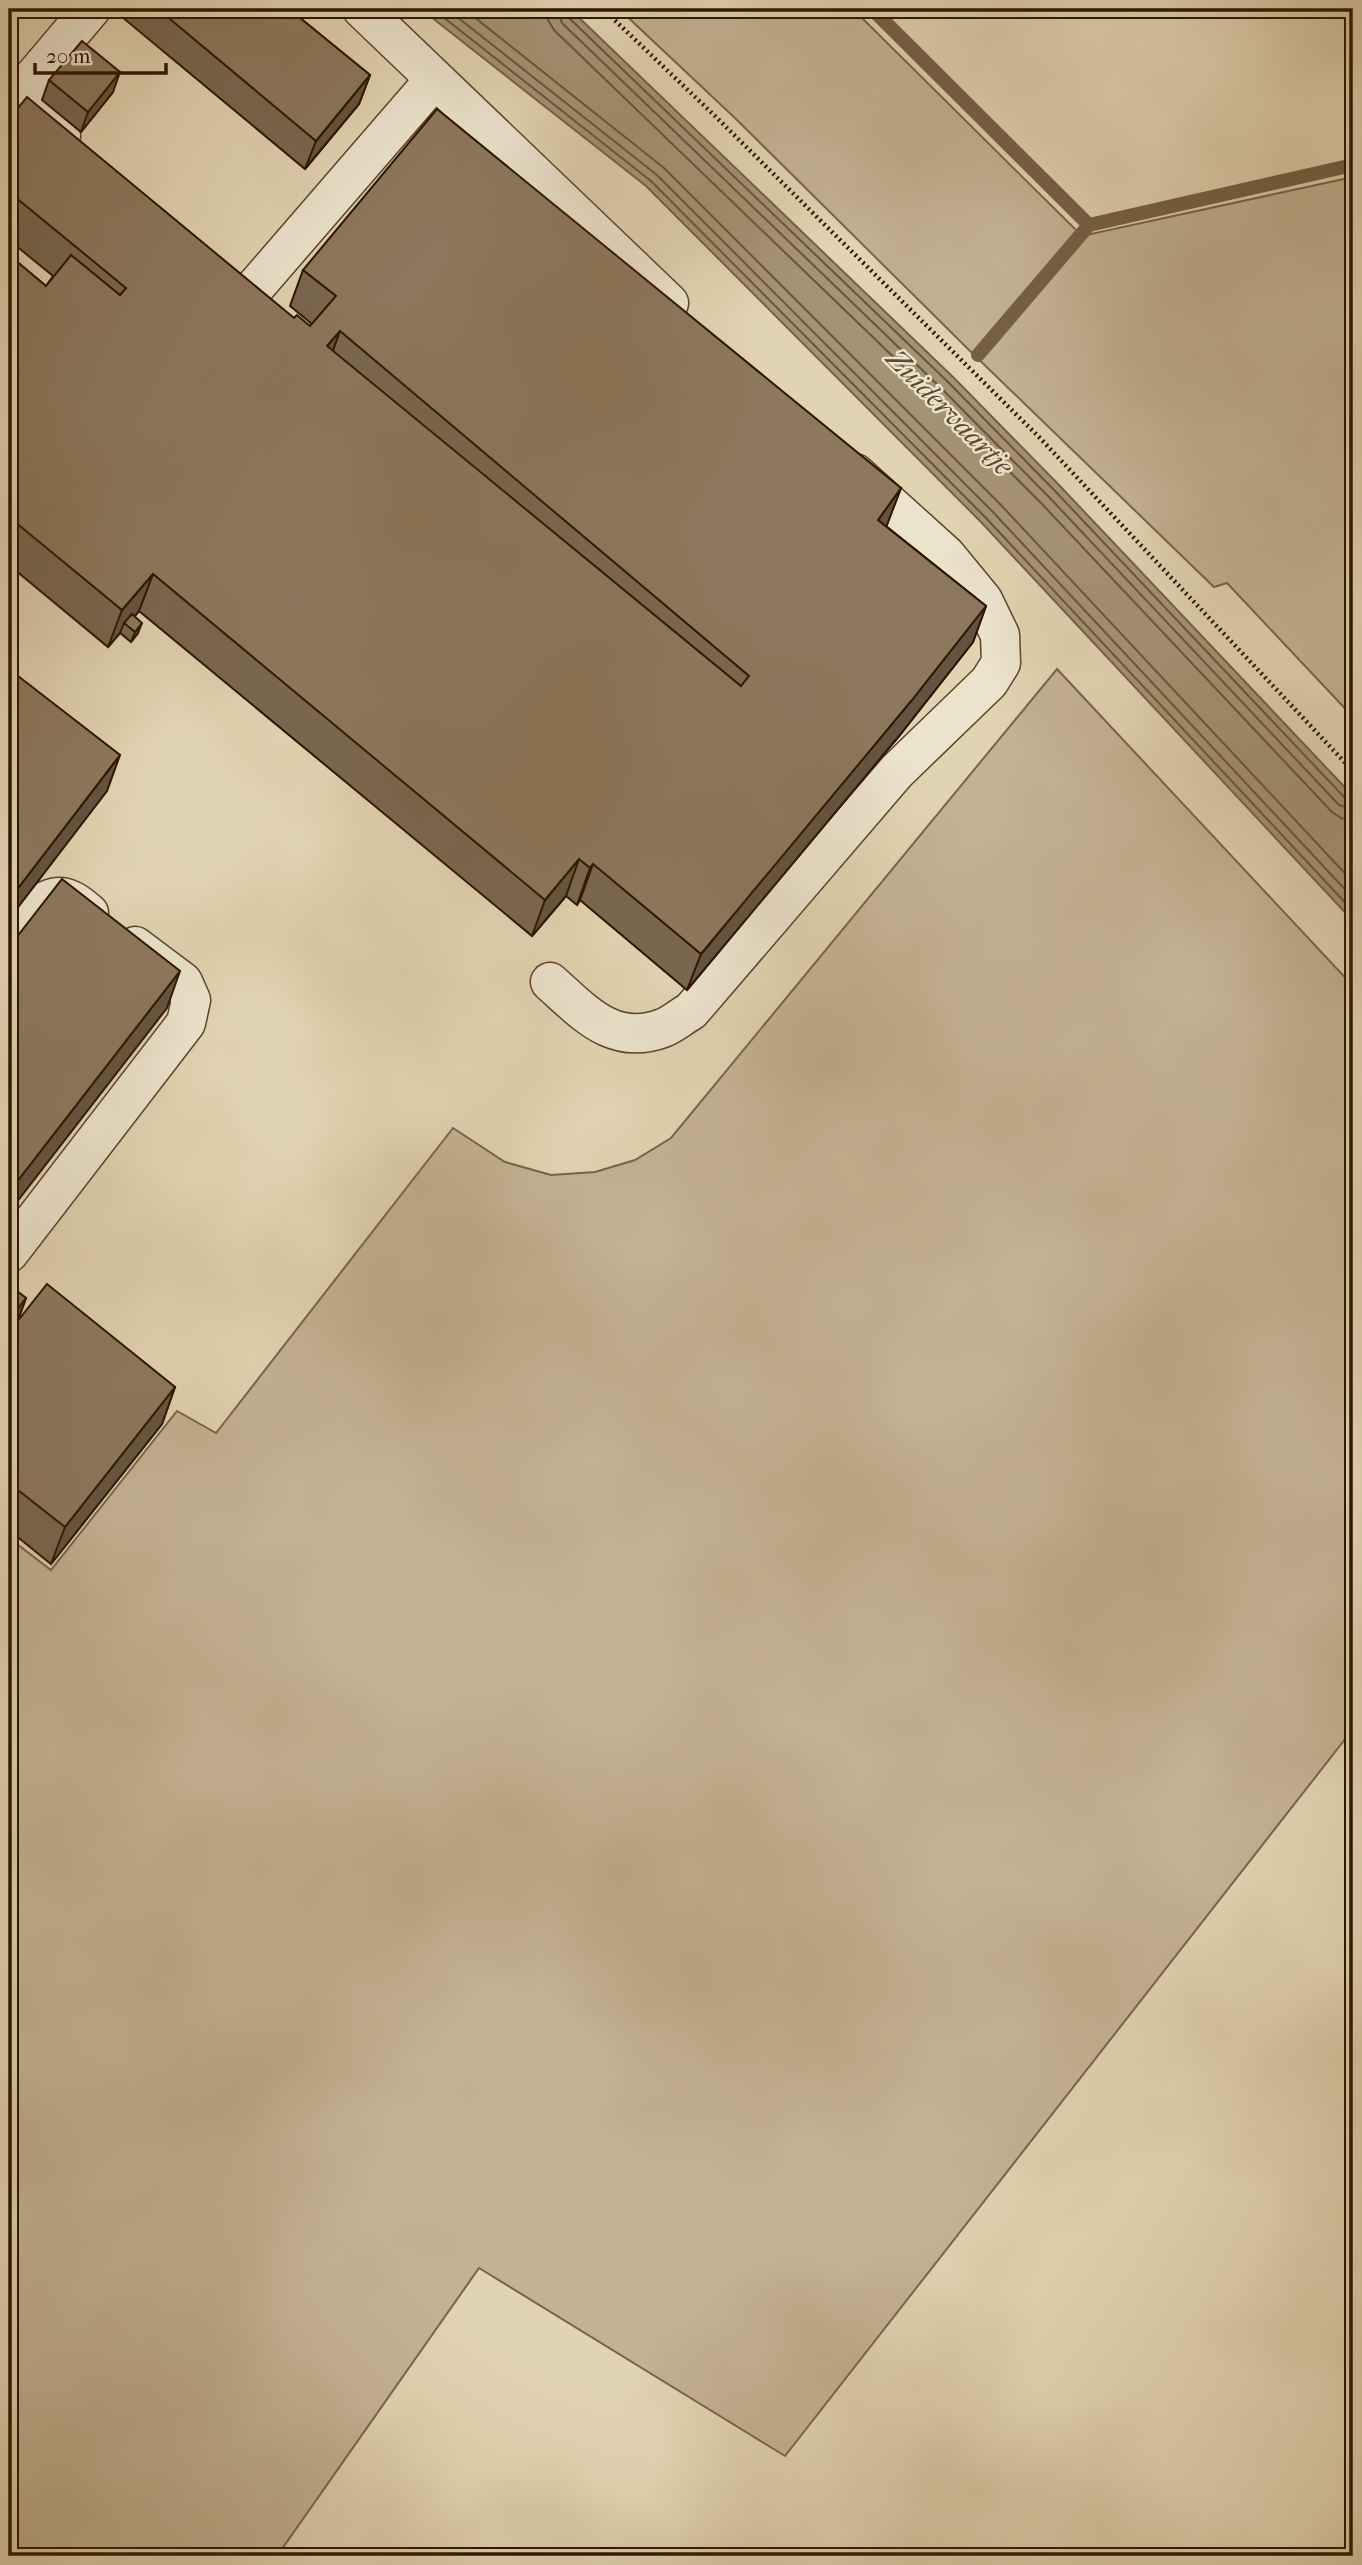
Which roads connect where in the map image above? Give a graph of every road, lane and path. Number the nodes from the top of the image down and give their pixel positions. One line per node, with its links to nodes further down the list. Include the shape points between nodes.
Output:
1 (92, 9): 5 (lane)
2 (362, 9): 4 (lane)
3 (604, 9): 10 (path, via 1039,437)
4 (435, 79): 7 (lane, via 239,284); 8 (lane)
5 (11, 98): 6 (lane)
6 (90, 160)
7 (278, 317)
8 (693, 325)
9 (834, 454): 12 (lane, via 946,555 983,600 1000,635 1001,663 989,682 897,771 691,1011 663,1028 629,1035 597,1024)
10 (1353, 771)
11 (9, 943): 13 (lane, via 39,904 56,896 71,899 183,982 191,1000 186,1023)
12 (550, 982)
13 (9, 1253)

